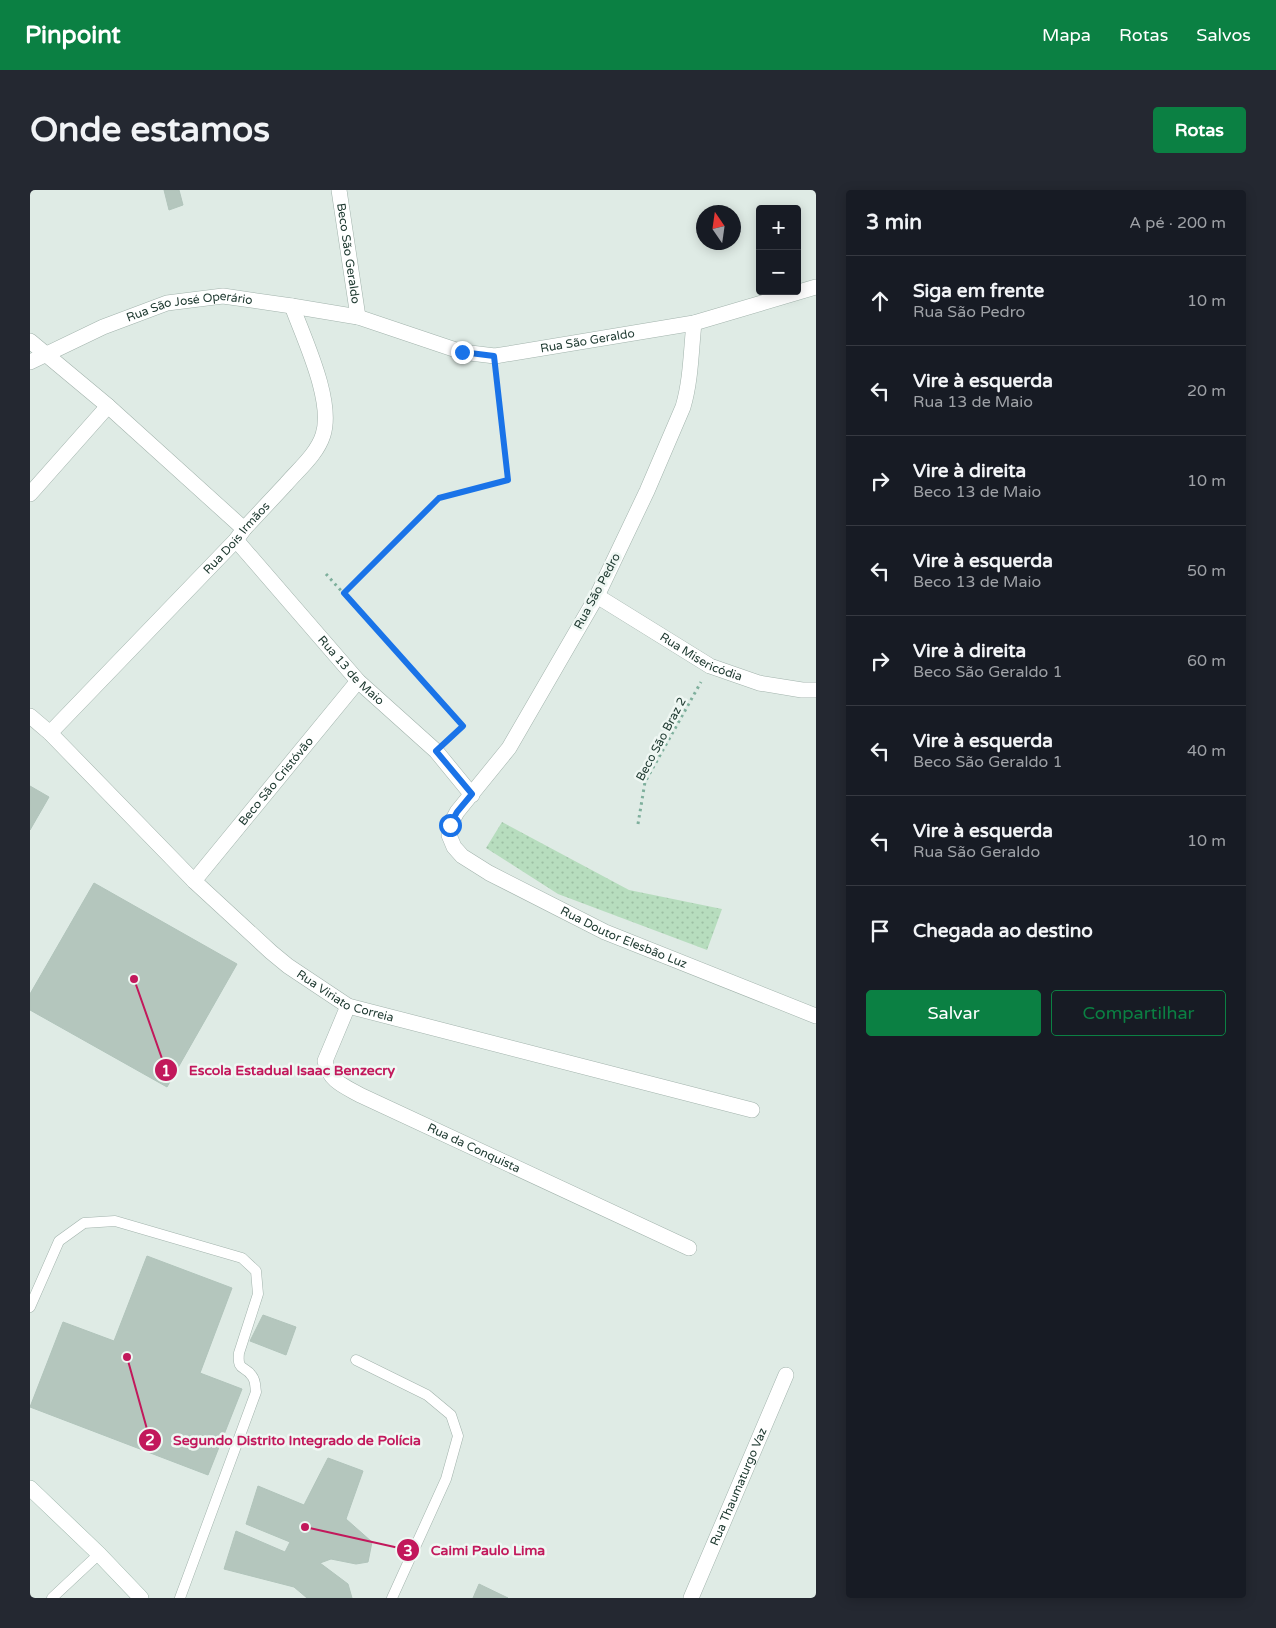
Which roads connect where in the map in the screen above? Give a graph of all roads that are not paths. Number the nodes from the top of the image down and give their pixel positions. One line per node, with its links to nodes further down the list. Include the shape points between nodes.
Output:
1 (339, 190): 4 (street, Beco São Geraldo)
2 (816, 287): 5 (street, Rua São Geraldo)
3 (292, 306): 4 (street, Rua São José Operário); 7 (street, Rua São José Operário, via 223,296 167,303); 11 (street, Rua Dois Irmãos, via 322,388 326,421 323,436 308,460)
4 (358, 317): 5 (street, Rua São Geraldo, via 462,352 494,356)
5 (694, 323): 12 (street, Rua São Pedro, via 689,381 683,407)
6 (30, 341): 7 (street, Rua 13 de Maio)
7 (44, 354): 8 (street, Rua São José Operário); 9 (street, Rua 13 de Maio)
8 (30, 362)
9 (108, 406): 10 (street); 11 (street, Rua 13 de Maio)
10 (30, 494)
11 (240, 534): 13 (street, Rua 13 de Maio); 16 (street, Rua Dois Irmãos)
12 (597, 596): 14 (street, Rua Misericódia, via 710,666 759,683); 17 (street, Rua São Pedro, via 508,748)
13 (358, 681): 17 (street, Rua 13 de Maio, via 436,751); 19 (street, Beco São Cristóvão)
14 (816, 690)
15 (30, 716): 16 (street, Rua Viriato Correia)
16 (50, 733): 19 (street, Rua Viriato Correia)
17 (472, 794): 18 (street, Rua São Pedro, via 457,812 450,825)
18 (449, 836): 21 (street, Rua Doutor Elesbão Luz, via 462,856 489,873 605,932)
19 (194, 881): 20 (street, Rua Viriato Correia, via 288,966)
20 (348, 1006): 22 (street, Rua Viriato Correia); 23 (street, Rua da Conquista, via 325,1061 327,1071 336,1081)
21 (816, 1016)
22 (752, 1110)
23 (689, 1248)
24 (30, 1307): 31 (lane, via 59,1241 84,1223 115,1221 242,1258 256,1271 258,1294 238,1362 251,1374 256,1392)
25 (356, 1360): 32 (lane, via 427,1395 451,1415 458,1436 446,1479)
26 (786, 1374): 33 (street, Rua Thaumaturgo Vaz)
27 (30, 1488): 28 (street)
28 (99, 1554): 29 (lane); 30 (street)
29 (52, 1598)
30 (141, 1598)
31 (180, 1598)
32 (392, 1598)
33 (691, 1598)

